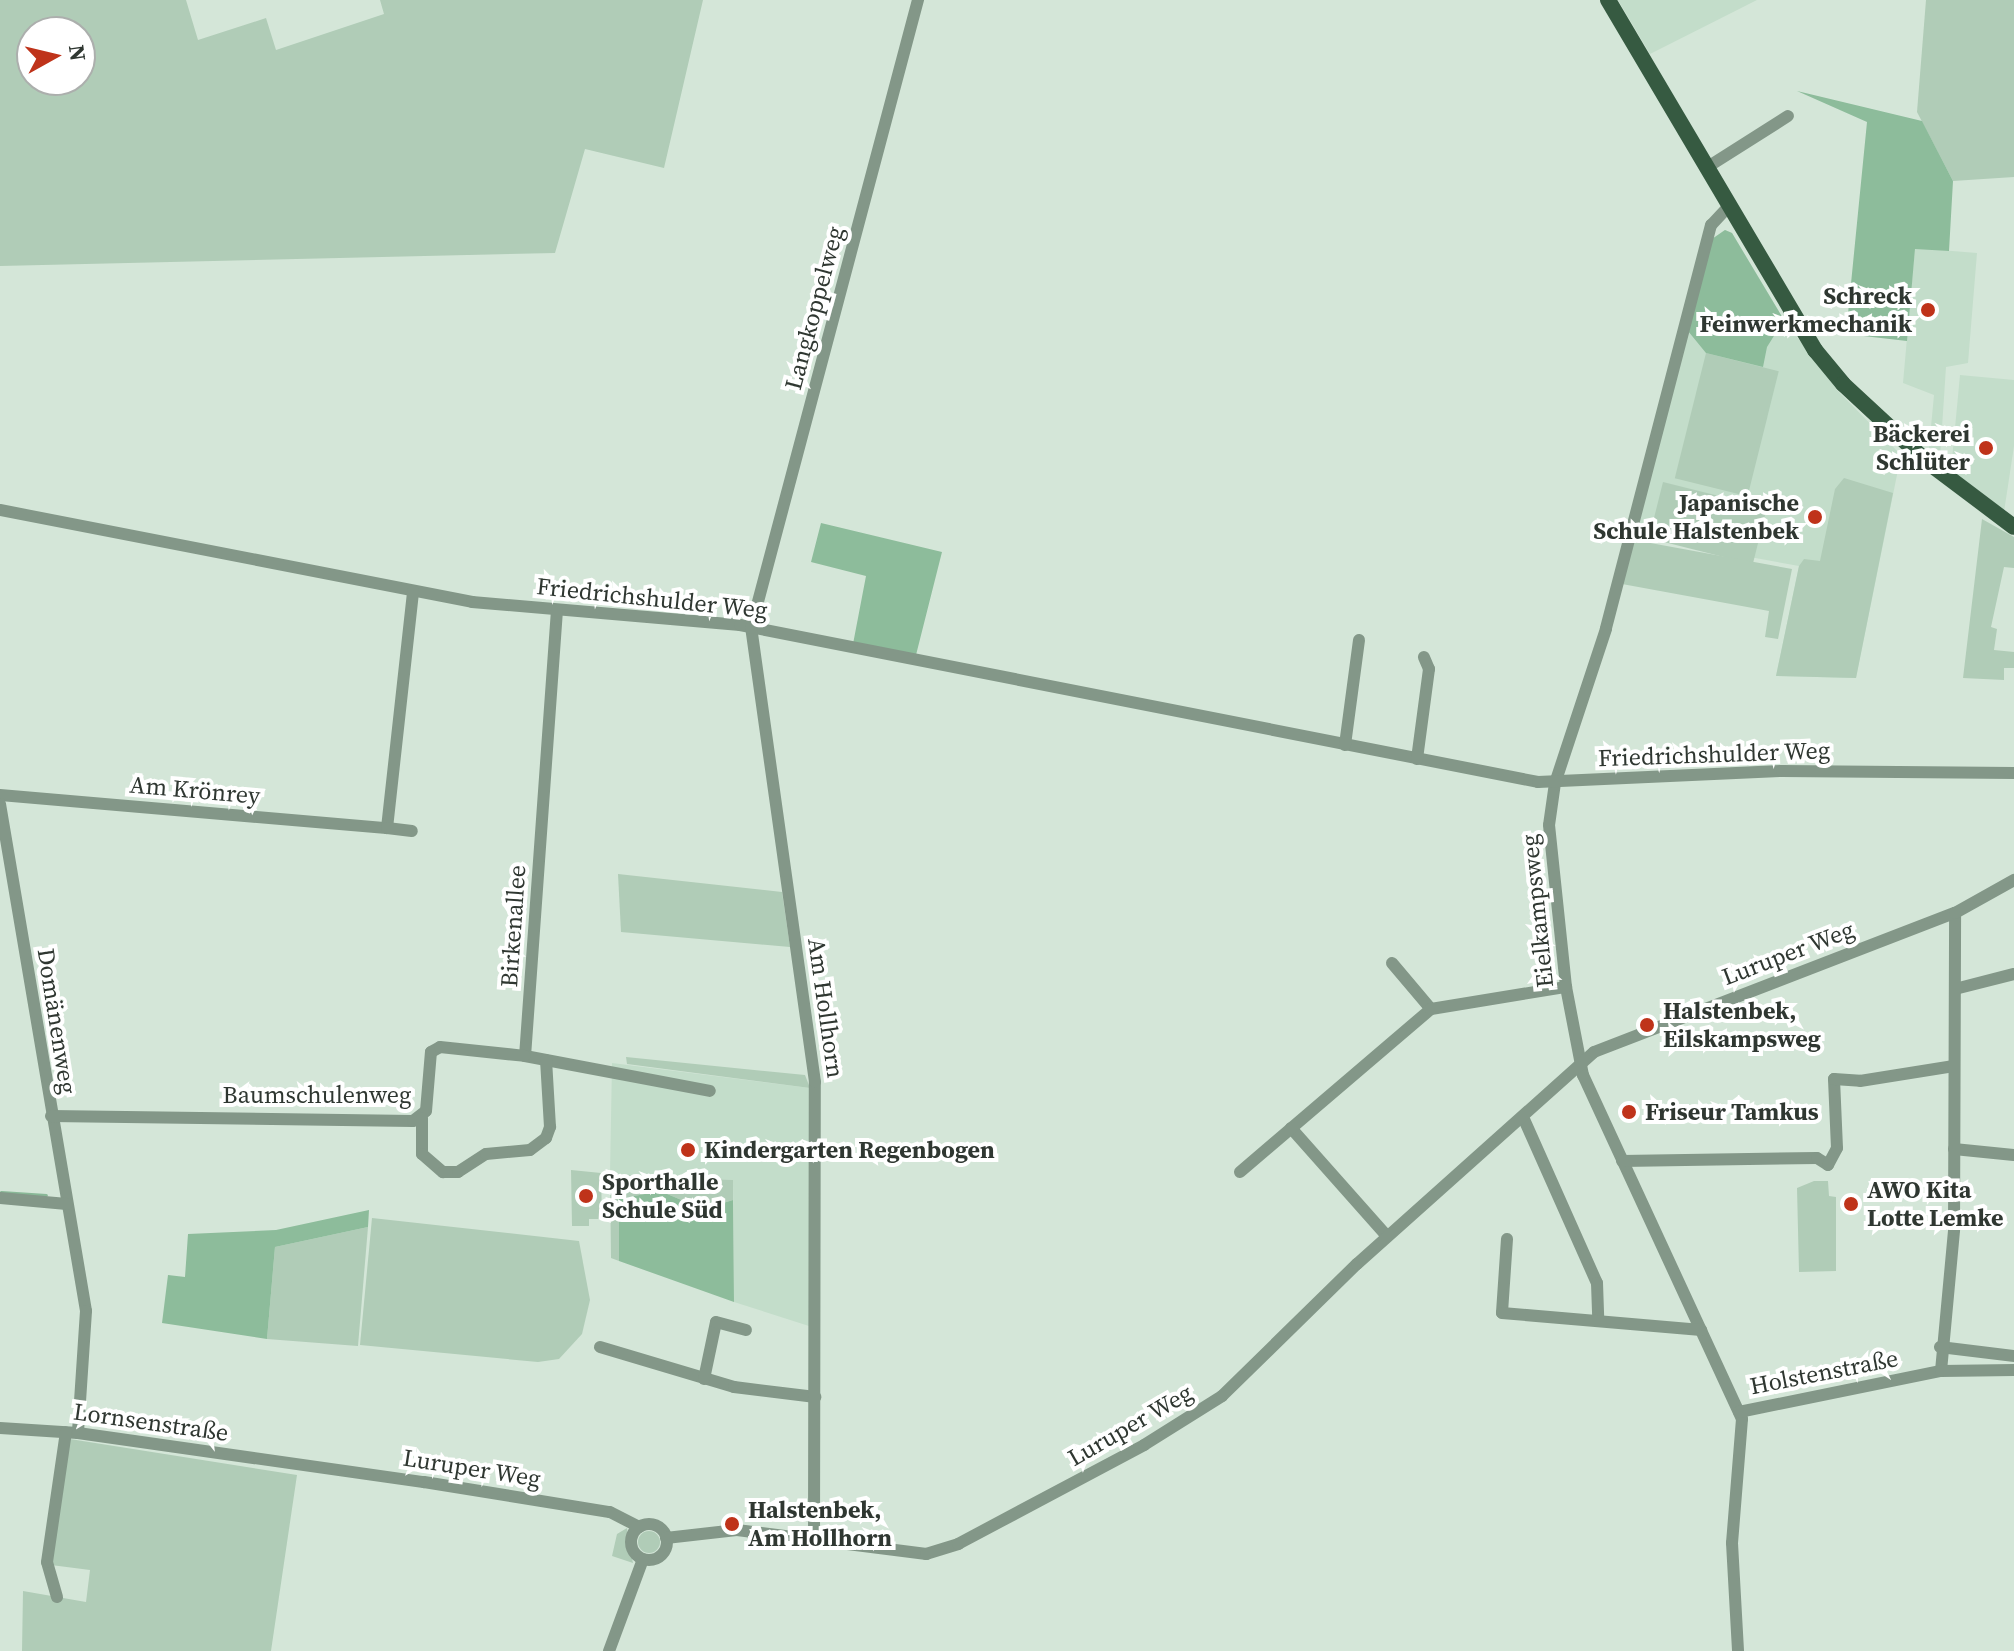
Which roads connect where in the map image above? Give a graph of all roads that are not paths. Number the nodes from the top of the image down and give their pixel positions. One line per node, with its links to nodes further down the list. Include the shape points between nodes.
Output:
1 (918, 0): 10 (street, Langkoppelweg)
2 (1608, 0): 4 (main road)
3 (1788, 116): 4 (street)
4 (1706, 168): 5 (main road)
5 (1729, 206): 7 (main road, via 1803,332 1843,384 1956,487); 16 (street, Eielkampsweg, via 1711,225 1606,629)
6 (0, 510): 8 (street, Friedrichshulder Weg)
7 (2014, 527)
8 (413, 591): 9 (street, Friedrichshulder Weg); 19 (street)
9 (557, 610): 10 (street, Friedrichshulder Weg); 28 (street, Birkenallee)
10 (751, 628): 13 (street, Friedrichshulder Weg); 54 (street, Am Hollhorn, via 815,1082)
11 (1359, 640): 13 (street)
12 (1424, 657): 14 (street, via 1429,669)
13 (1345, 745): 14 (street, Friedrichshulder Weg)
14 (1417, 759): 16 (street, Friedrichshulder Weg)
15 (2014, 773): 16 (street, Friedrichshulder Weg, via 1782,771)
16 (1555, 783): 25 (street, Eielkampsweg, via 1551,876)
17 (0, 795): 19 (street, Am Krönrey)
18 (0, 804): 33 (street, Domänenweg)
19 (387, 828): 20 (street, Am Krönrey)
20 (412, 831)
21 (2014, 880): 22 (street, Luruper Weg)
22 (1955, 913): 26 (street); 30 (street, Luruper Weg, via 1610,1045)
23 (1392, 963): 27 (street)
24 (2014, 974): 26 (street)
25 (1566, 987): 27 (street); 30 (street, Eielkampsweg)
26 (1955, 989): 31 (street)
27 (1431, 1009): 36 (street)
28 (525, 1056): 29 (street); 35 (street, Baumschulenweg, via 440,1047 431,1052)
29 (546, 1060): 32 (street); 35 (street, via 550,1127 546,1138 530,1150 493,1152 458,1172 443,1172 422,1154)
30 (1580, 1062): 34 (street, Luruper Weg); 39 (street, Eielkampsweg)
31 (1954, 1066): 37 (street); 39 (street, via 1860,1081 1834,1079 1837,1148 1828,1165 1817,1158)
32 (710, 1091)
33 (51, 1116): 35 (street, Baumschulenweg); 42 (street, Domänenweg)
34 (1523, 1117): 43 (street, Luruper Weg); 45 (street, via 1597,1283)
35 (422, 1118)
36 (1291, 1128): 40 (street); 43 (street)
37 (1954, 1149): 38 (street); 49 (street, via 1954,1230)
38 (2014, 1155)
39 (1622, 1161): 47 (street, Eielkampsweg)
40 (1240, 1172)
41 (0, 1198): 42 (street)
42 (67, 1204): 57 (street, Domänenweg, via 87,1332)
43 (1387, 1236): 61 (street, Luruper Weg, via 1222,1396 1058,1491 937,1552)
44 (1507, 1239): 45 (street, via 1502,1313)
45 (1598, 1321): 47 (street)
46 (746, 1330): 53 (street, via 716,1322)
47 (1701, 1330): 55 (street, Eielkampsweg)
48 (600, 1347): 53 (street)
49 (1940, 1347): 50 (street); 52 (street)
50 (2014, 1356)
51 (2014, 1370): 52 (street, Holstenstraße)
52 (1941, 1371): 55 (street, Holstenstraße)
53 (704, 1379): 54 (street, via 759,1392)
54 (815, 1397): 61 (street, Am Hollhorn)
55 (1739, 1412): 65 (street, Holstenstraße, via 1732,1543)
56 (0, 1428): 57 (street, Lornsenstraße)
57 (72, 1432): 58 (street, Lornsenstraße); 63 (street, Domänenweg, via 47,1562)
58 (295, 1465): 59 (street, Luruper Weg, via 604,1510)
59 (639, 1527): 60 (street, via 657,1525); 62 (street, via 632,1544)
60 (666, 1538): 61 (street, Luruper Weg, via 723,1530); 62 (street, via 660,1556)
61 (814, 1542)
62 (643, 1559): 64 (street)
63 (57, 1597)
64 (609, 1651)
65 (1738, 1651)

